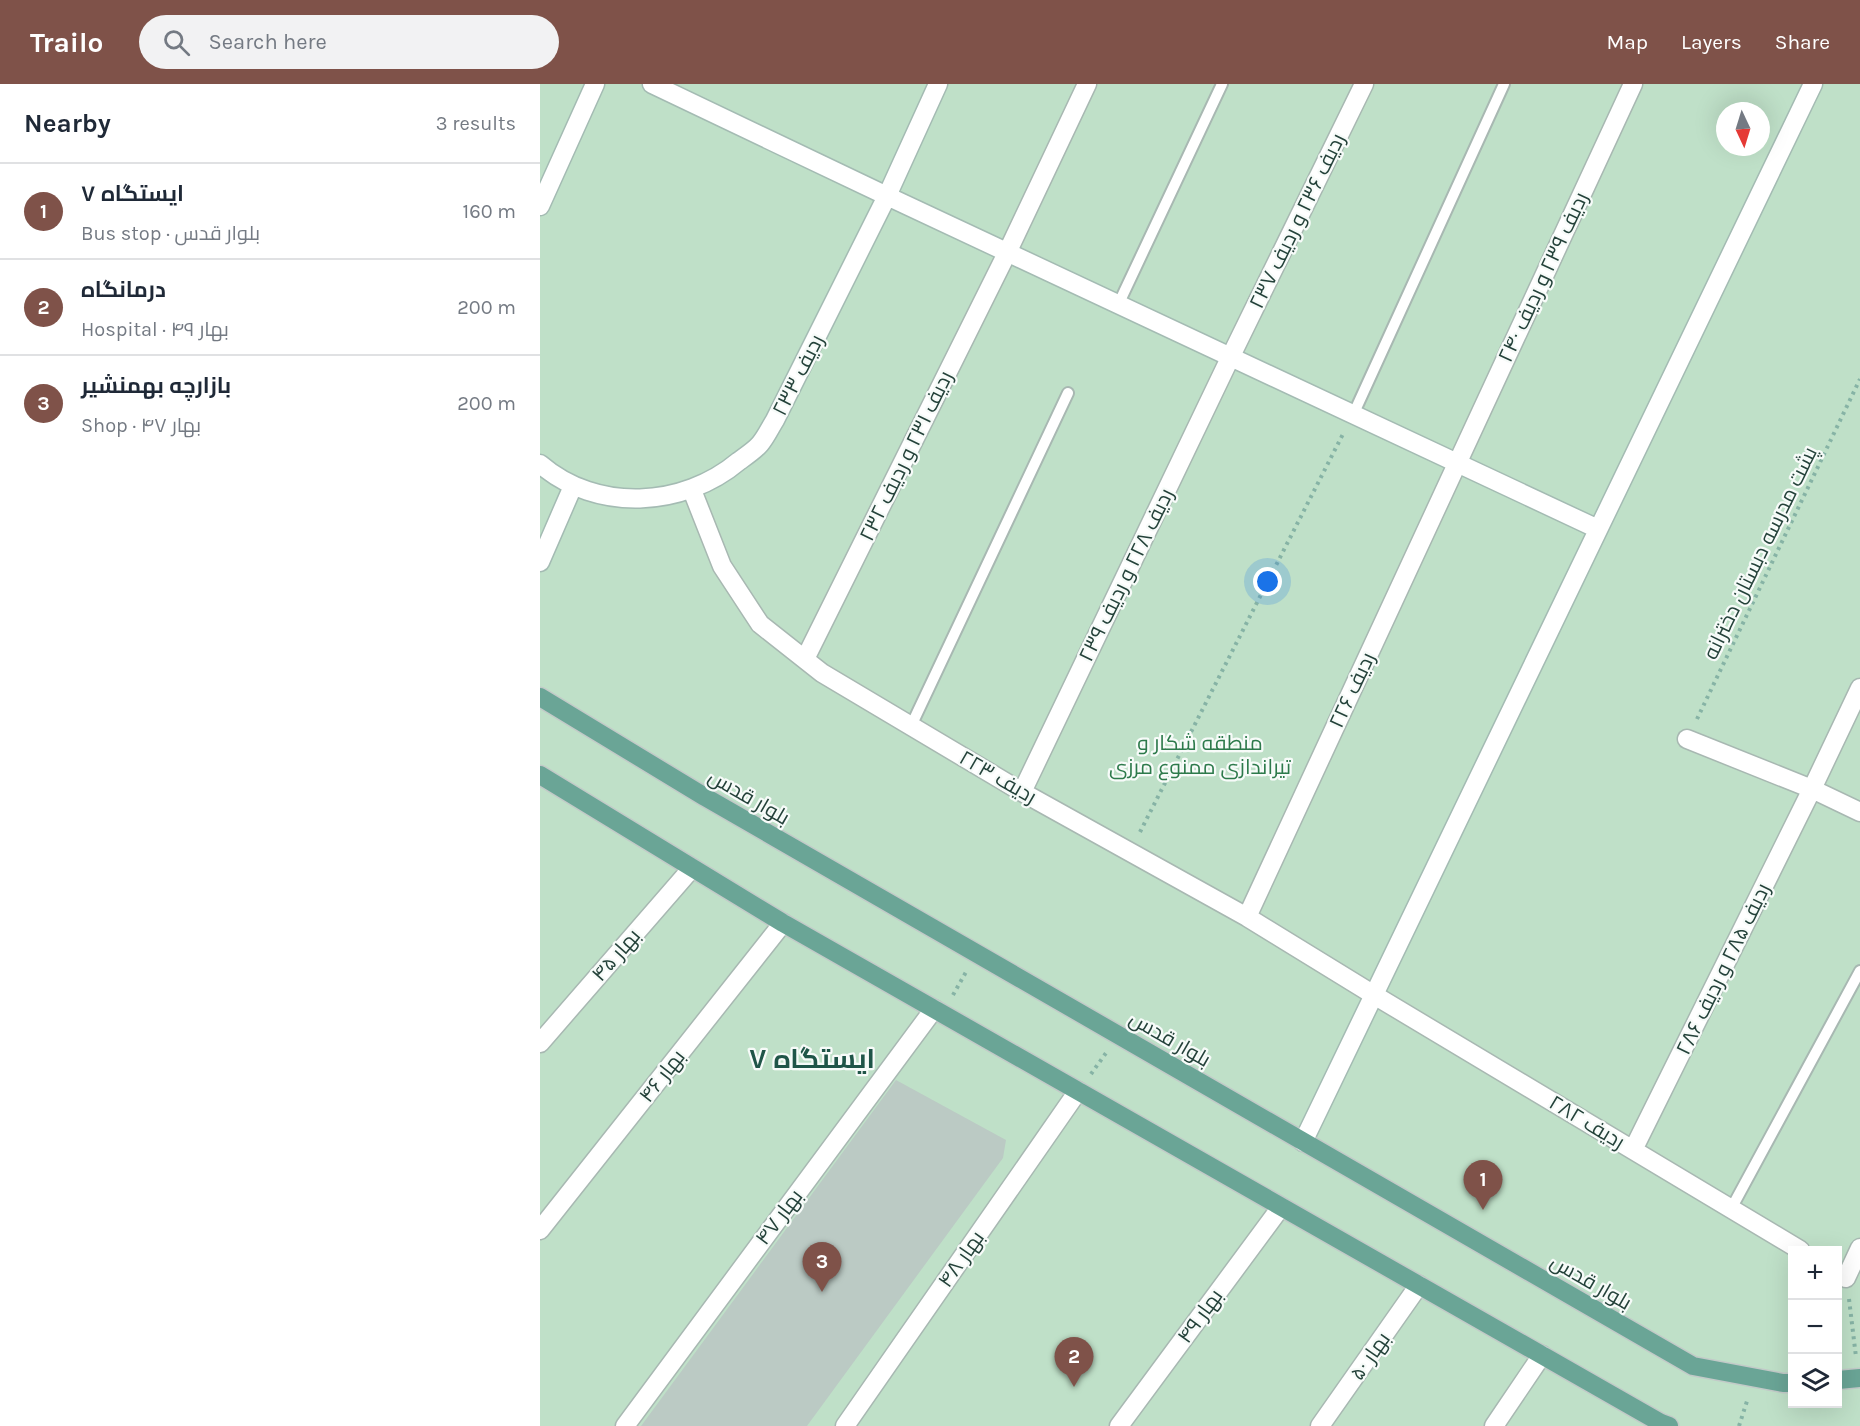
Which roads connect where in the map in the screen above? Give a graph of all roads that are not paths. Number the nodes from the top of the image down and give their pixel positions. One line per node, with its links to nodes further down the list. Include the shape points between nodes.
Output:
1 (595, 84): 11 (street)
2 (652, 84): 10 (street)
3 (938, 84): 10 (street, ردیف ۲۳۳)
4 (1087, 84): 12 (street, ردیف ۲۳۱ و ردیف ۲۳۲)
5 (1222, 84): 13 (lane)
6 (1364, 84): 14 (street, ردیف ۲۳۶ و ردیف ۲۳۷)
7 (1504, 84): 16 (lane)
8 (1813, 84): 21 (street)
9 (1626, 86): 17 (street, ردیف ۲۳۹ و ردیف ۲۴۰)
10 (887, 196): 12 (street); 20 (street, ردیف ۲۳۳, via 760,444 728,470)
11 (540, 206)
12 (1007, 253): 13 (street); 23 (street, ردیف ۲۳۱ و ردیف ۲۳۲)
13 (1118, 305): 14 (street)
14 (1230, 358): 16 (street); 30 (street, ردیف ۲۲۸ و ردیف ۲۳۹)
15 (1068, 393): 26 (lane)
16 (1353, 415): 17 (street)
17 (1456, 463): 21 (street); 33 (street, ردیف ۲۲۶)
18 (540, 464): 19 (street, ردیف ۲۳۳)
19 (573, 486): 20 (street, ردیف ۲۳۳, via 631,499); 22 (street)
20 (692, 490): 23 (street, ردیف ۲۲۳, via 722,566 760,624)
21 (1598, 530): 36 (street)
22 (540, 562)
23 (805, 659): 26 (street, ردیف ۲۲۳)
24 (1860, 688): 29 (street, ردیف ۲۸۵ و ردیف ۲۸۶)
25 (540, 697): 40 (main road, بلوار قدس, via 705,797)
26 (911, 726): 30 (street, ردیف ۲۲۳)
27 (1687, 739): 29 (street)
28 (540, 775): 32 (main road)
29 (1812, 789): 31 (street); 41 (street, ردیف ۲۸۵ و ردیف ۲۸۶)
30 (1022, 792): 33 (street, ردیف ۲۲۳)
31 (1860, 812)
32 (692, 868): 34 (main road); 38 (street, بهار ۴۵)
33 (1247, 917): 36 (street, ردیف ۲۲۳)
34 (783, 923): 37 (main road); 44 (street, بهار ۴۶)
35 (1860, 971): 43 (lane)
36 (1374, 995): 40 (street); 41 (street, ردیف ۲۸۲)
37 (938, 1011): 39 (main road); 53 (street, بهار ۴۷)
38 (540, 1043)
39 (1078, 1091): 42 (main road); 54 (street, بهار ۴۸)
40 (1303, 1142): 52 (main road, بلوار قدس, via 1693,1366)
41 (1633, 1150): 43 (street, ردیف ۲۸۲)
42 (1281, 1207): 48 (main road); 55 (street, بهار ۴۹)
43 (1731, 1209): 45 (street, ردیف ۲۸۲)
44 (540, 1230)
45 (1792, 1246)
46 (1860, 1248): 47 (street)
47 (1842, 1275)
48 (1419, 1285): 49 (main road); 56 (street, بهار ۵۰)
49 (1542, 1355): 57 (street); 58 (main road)
50 (1860, 1378): 51 (main road)
51 (1842, 1380)
52 (1788, 1383)
53 (625, 1426)
54 (845, 1426)
55 (1119, 1426)
56 (1320, 1426)
57 (1494, 1426)
58 (1670, 1426)

